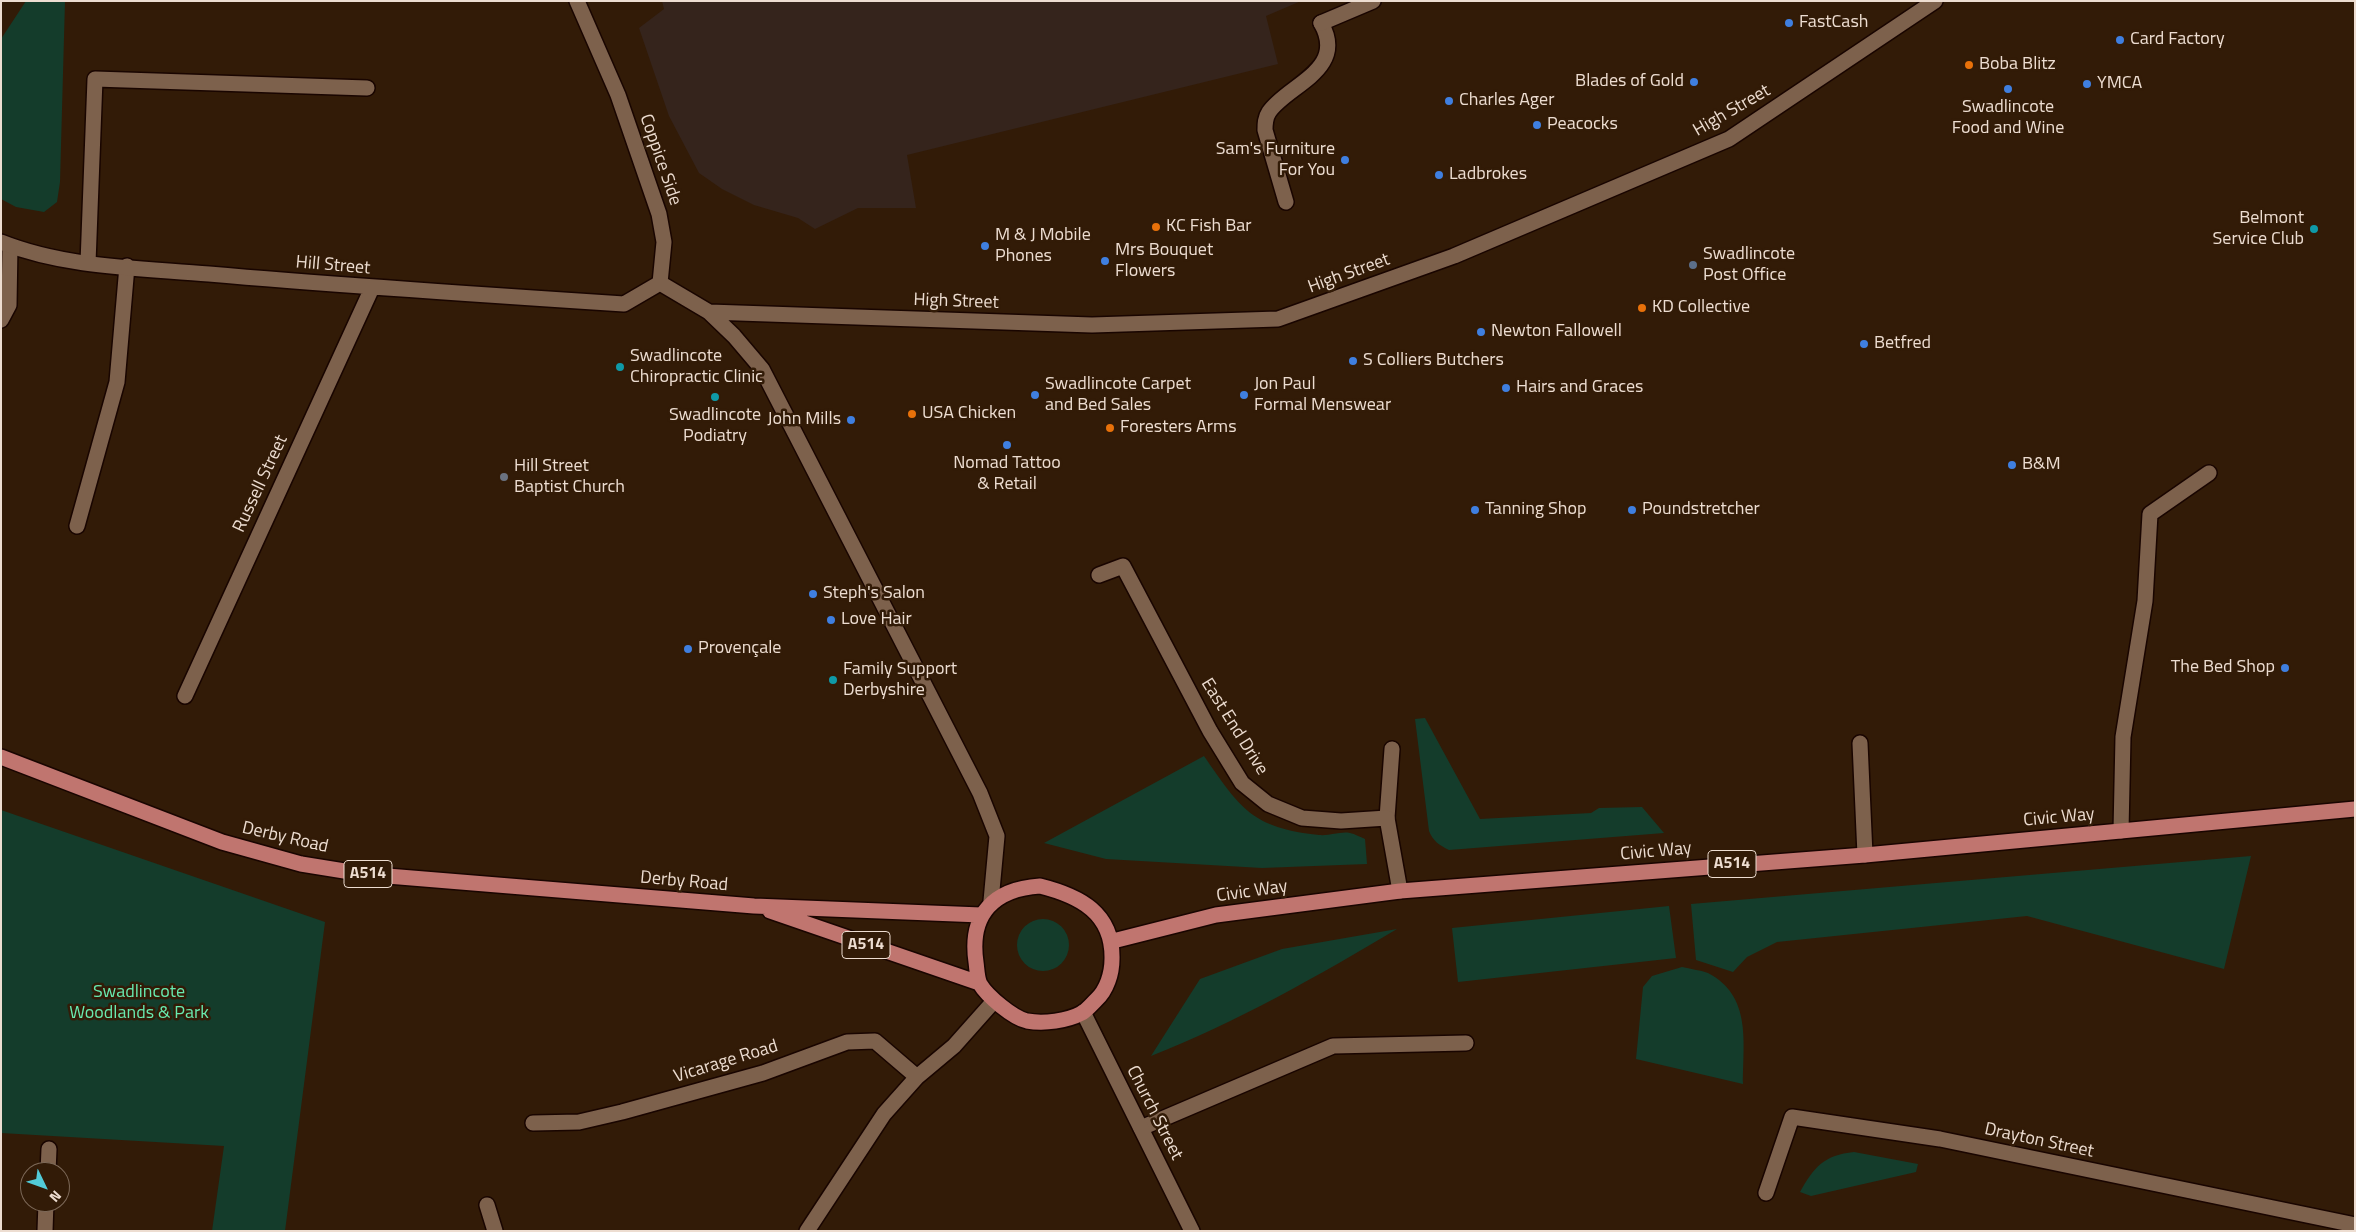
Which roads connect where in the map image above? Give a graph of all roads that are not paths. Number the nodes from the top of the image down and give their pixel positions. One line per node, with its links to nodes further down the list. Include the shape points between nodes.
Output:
1 (577, 1): 9 (street, Coppice Side, via 618,95 659,214 664,242)
2 (1373, 1): 5 (street, via 1321,22 1328,35 1321,63 1308,80 1269,112 1265,120)
3 (1935, 1): 11 (street, High Street, via 1729,139 1454,256 1278,319 1092,326)
4 (367, 88): 7 (street, via 95,79)
5 (1286, 202)
6 (6, 244): 7 (street, Hill Street, via 23,251); 12 (street, via 9,305)
7 (88, 263): 8 (street, Hill Street)
8 (127, 266): 10 (street, Hill Street); 14 (street, via 117,382)
9 (660, 283): 10 (street, Hill Street, via 624,304); 11 (street)
10 (372, 288): 16 (street, Russell Street)
11 (709, 312): 25 (street, via 762,369 980,793 997,836)
12 (1, 320)
13 (2208, 473): 22 (street, via 2150,514 2145,601 2123,737)
14 (77, 526)
15 (1099, 575): 21 (street, East End Drive, via 1123,566 1210,731 1242,783 1268,804 1302,818 1341,821)
16 (185, 696)
17 (1860, 744): 23 (street)
18 (1392, 749): 21 (street)
19 (1, 757): 26 (main road, Derby Road / A514, via 222,842 301,864 363,874)
20 (2355, 809): 22 (main road, Civic Way / A514)
21 (1387, 818): 24 (street)
22 (2122, 831): 23 (main road, Civic Way / A514)
23 (1865, 855): 24 (main road, Civic Way / A514)
24 (1400, 891): 28 (main road, Civic Way / A514, via 1216,915)
25 (992, 901): 27 (main road); 28 (main road, via 1020,887 1040,886 1061,891 1080,900 1099,916)
26 (754, 906): 27 (main road, Derby Road / A514); 29 (main road, Derby Road / A514)
27 (981, 915): 29 (main road, via 974,948)
28 (1113, 941): 31 (main road, via 1112,973 1100,996)
29 (979, 983): 30 (main road)
30 (994, 1001): 31 (main road, via 1025,1021 1056,1022); 33 (street, via 954,1046)
31 (1083, 1012): 35 (street, Church Street)
32 (1466, 1043): 35 (street, via 1333,1046)
33 (917, 1077): 34 (street, Vicarage Road, via 875,1041 847,1042 763,1073 622,1112 580,1122); 44 (street, via 884,1114)
34 (533, 1123)
35 (1141, 1128): 45 (street, Church Street)
36 (49, 1148): 37 (street)
37 (48, 1162)
38 (1766, 1193): 41 (street, Drayton Street, via 1792,1117 1940,1140)
39 (487, 1205): 43 (street)
40 (46, 1212): 42 (street)
41 (2355, 1225)
42 (45, 1231)
43 (495, 1231)
44 (807, 1231)
45 (1192, 1231)

